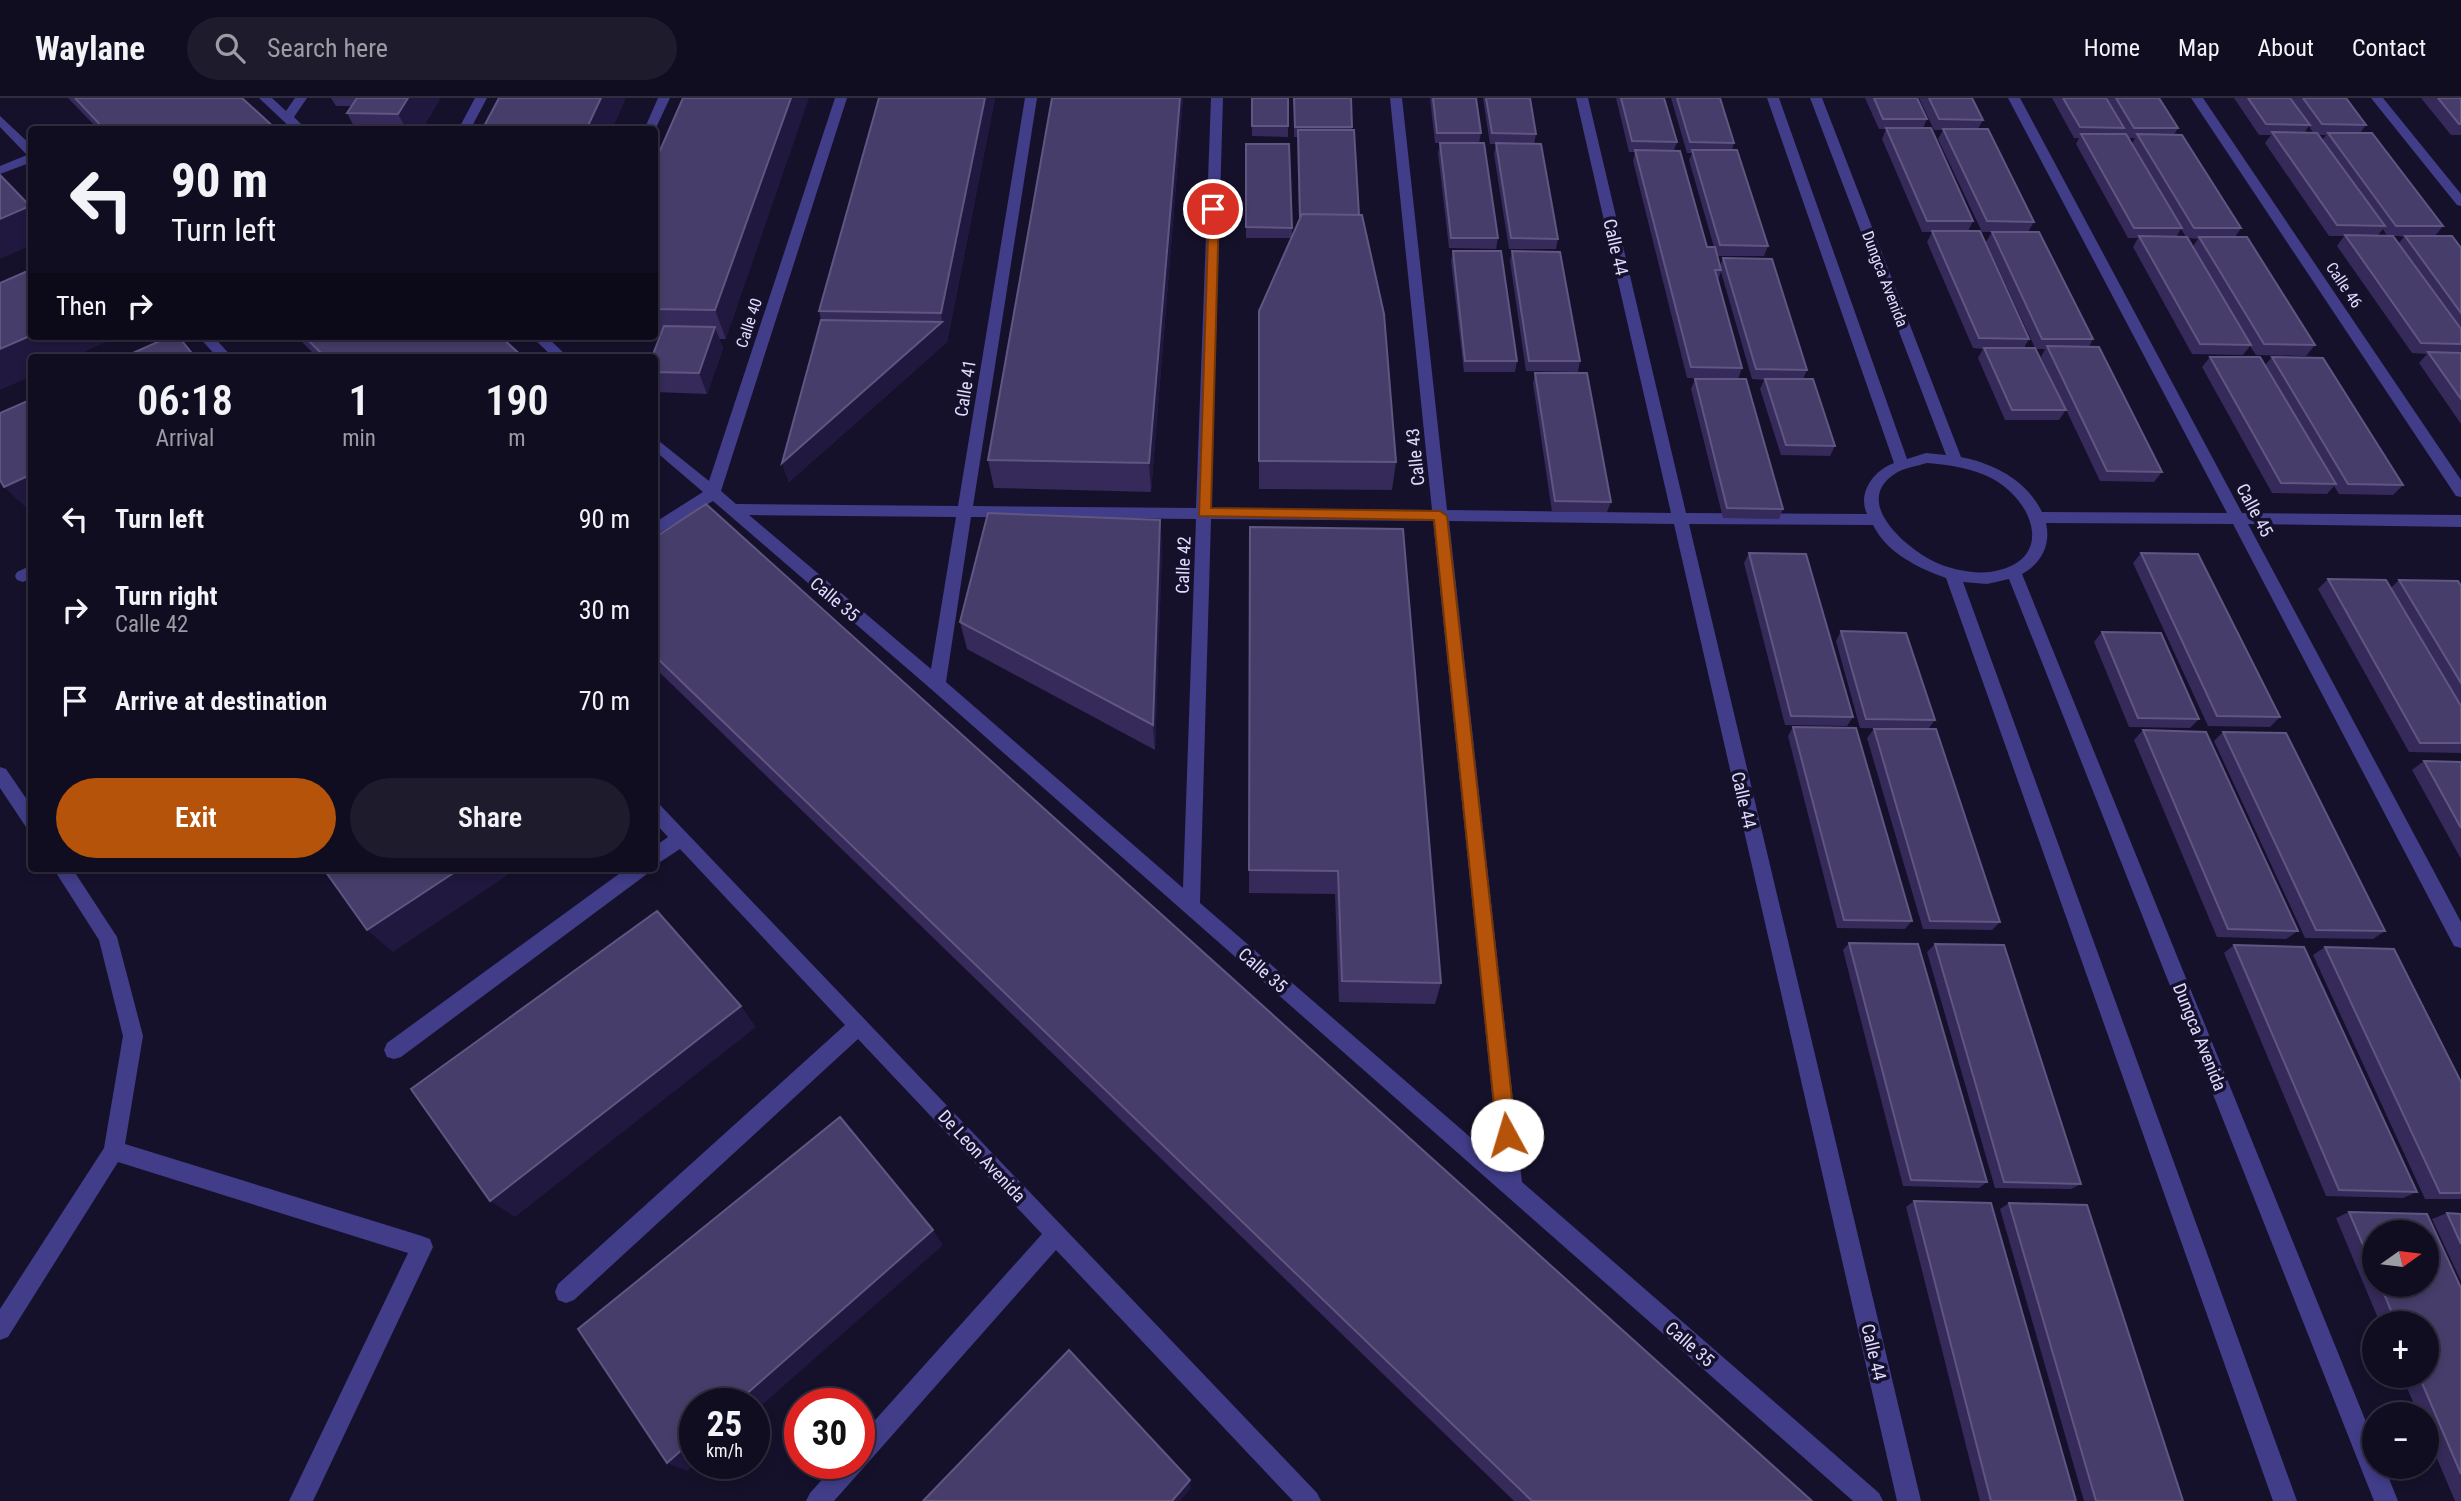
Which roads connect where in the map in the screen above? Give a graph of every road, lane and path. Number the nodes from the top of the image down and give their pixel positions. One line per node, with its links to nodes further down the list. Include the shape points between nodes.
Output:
1 (265, 98): 15 (street)
2 (301, 98): 15 (street)
3 (481, 98): 18 (street)
4 (664, 98): 19 (street)
5 (841, 98): 34 (street, Calle 40)
6 (1031, 98): 36 (street, Calle 41)
7 (1217, 98): 37 (street, Calle 42)
8 (1396, 98): 38 (street, Calle 43)
9 (1582, 98): 41 (street, Calle 44)
10 (1773, 98): 32 (street)
11 (1816, 98): 31 (street, Dungca Avenida)
12 (2014, 98): 40 (street, Calle 45)
13 (2197, 98): 33 (street, Calle 46)
14 (2377, 98): 23 (street)
15 (288, 118): 17 (street)
16 (0, 120): 20 (street)
17 (297, 126)
18 (466, 126)
19 (652, 126)
20 (28, 151)
21 (28, 157): 22 (street)
22 (0, 170)
23 (2461, 202)
24 (175, 340): 27 (street)
25 (209, 340): 28 (street)
26 (542, 340): 29 (street)
27 (145, 354)
28 (222, 354)
29 (558, 354)
30 (658, 446): 34 (street, Calle 35)
31 (1955, 460): 32 (street); 39 (street, via 1982,467 2007,481 2027,498)
32 (1901, 462): 42 (street, via 1881,475 1871,494)
33 (2461, 492)
34 (712, 494): 35 (street, Calle 35); 44 (street)
35 (729, 509): 36 (street); 47 (street, Calle 35)
36 (965, 510): 37 (street); 47 (street, Calle 41)
37 (1204, 513): 38 (street); 55 (street, Calle 42)
38 (1440, 516): 41 (street); 60 (street, Calle 43)
39 (2039, 517): 40 (street); 45 (street, via 2040,550)
40 (2237, 517): 43 (street); 56 (street, Calle 45)
41 (1678, 518): 42 (street); 70 (street, Calle 44)
42 (1875, 520): 46 (street, via 1890,541 1918,562)
43 (2461, 521)
44 (658, 528)
45 (2014, 572): 46 (street, via 1986,578); 72 (street, Dungca Avenida)
46 (1953, 575): 71 (street)
47 (937, 684): 55 (street, Calle 35)
48 (0, 774): 50 (street)
49 (658, 814): 51 (street, De Leon Avenida)
50 (28, 816)
51 (681, 838): 52 (street); 57 (street, De Leon Avenida)
52 (658, 855)
53 (65, 872): 59 (street, via 108,937 133,1036)
54 (636, 872): 58 (street)
55 (1191, 907): 60 (street, Calle 35)
56 (2461, 940)
57 (859, 1025): 61 (street, De Leon Avenida); 62 (street)
58 (394, 1050)
59 (114, 1151): 63 (street); 67 (street, via 422,1247)
60 (1512, 1188): 69 (street, Calle 35)
61 (1056, 1234): 64 (street); 66 (street, De Leon Avenida)
62 (566, 1292)
63 (0, 1329)
64 (875, 1437)
65 (838, 1479): 68 (street)
66 (1300, 1498)
67 (301, 1501)
68 (818, 1501)
69 (1871, 1501)
70 (1909, 1501)
71 (2285, 1501)
72 (2386, 1501)

